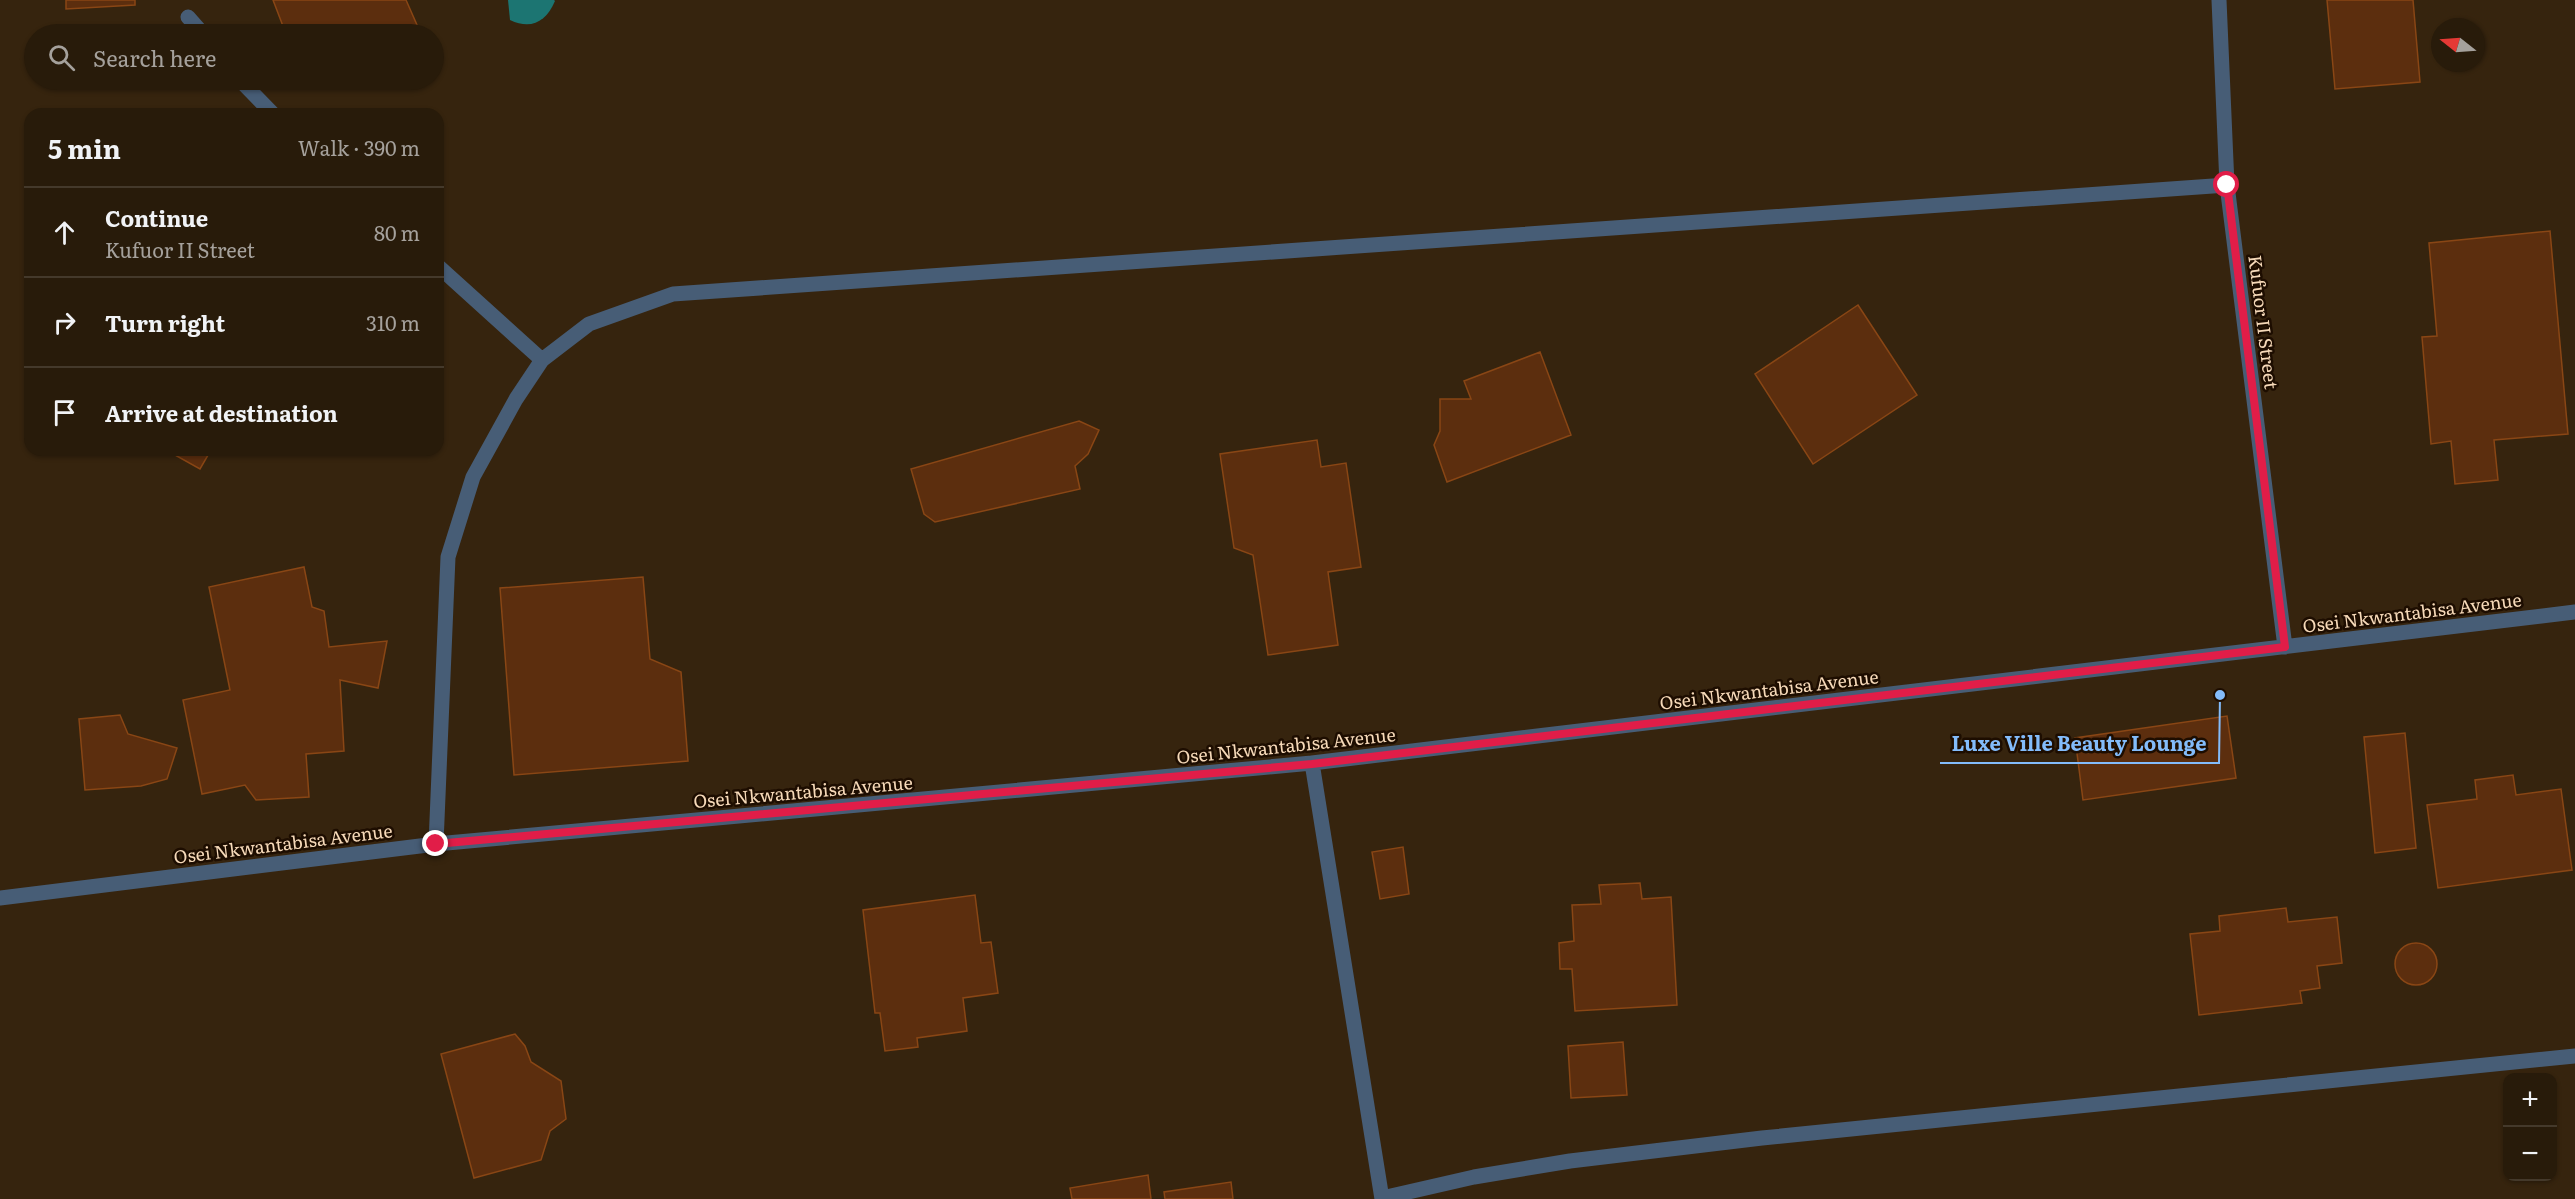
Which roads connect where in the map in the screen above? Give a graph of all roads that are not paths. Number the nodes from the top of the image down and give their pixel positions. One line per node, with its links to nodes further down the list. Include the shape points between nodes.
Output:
1 (2219, 0): 6 (street, Kufuor II Street)
2 (188, 17): 3 (street)
3 (194, 24)
4 (250, 90): 5 (street)
5 (267, 108)
6 (2227, 185): 8 (street, via 673,294 589,324); 10 (street, Kufuor II Street)
7 (444, 271): 8 (street)
8 (542, 360): 12 (street, via 473,477 448,557)
9 (2575, 612): 10 (street, Osei Nkwantabisa Avenue)
10 (2285, 647): 11 (street, Osei Nkwantabisa Avenue)
11 (1312, 764): 12 (street, Osei Nkwantabisa Avenue); 15 (street)
12 (436, 844): 13 (street, Osei Nkwantabisa Avenue)
13 (0, 898)
14 (2575, 1056): 15 (street, via 1762,1138 1570,1161)
15 (1382, 1198)

